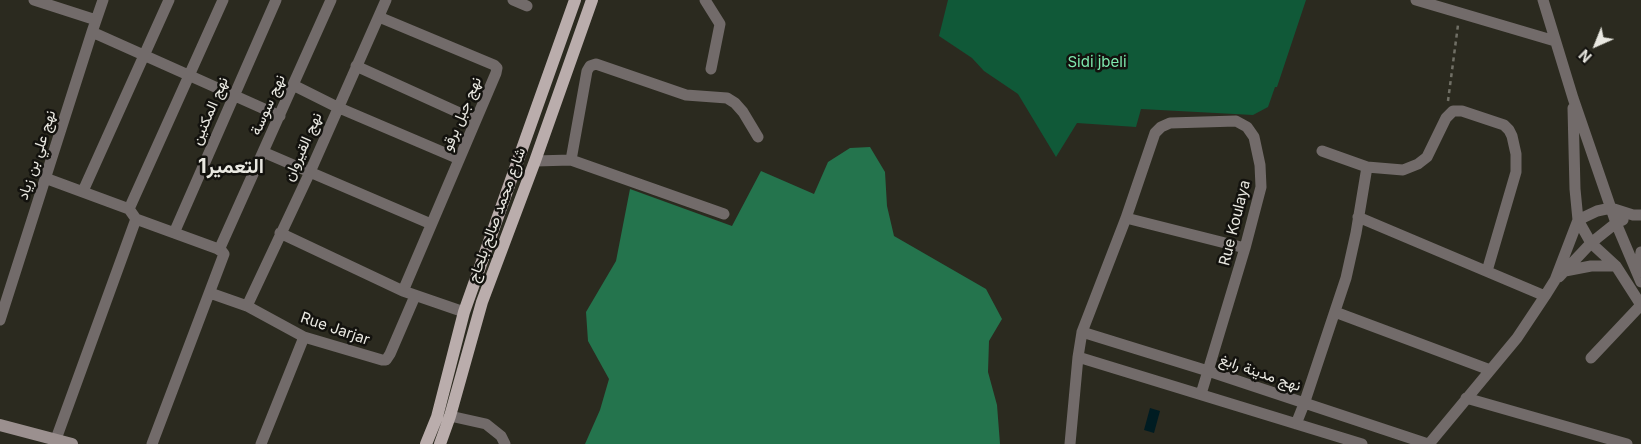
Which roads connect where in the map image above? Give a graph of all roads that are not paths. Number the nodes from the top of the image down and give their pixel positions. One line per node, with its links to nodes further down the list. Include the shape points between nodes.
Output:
1 (34, 0): 16 (street)
2 (104, 0): 16 (street, نهج علي بن زياد)
3 (169, 0): 19 (street)
4 (223, 0): 22 (street)
5 (276, 0): 24 (street, نهج المكنين)
6 (331, 0): 23 (street, نهج سوسة)
7 (386, 0): 15 (street, نهج القيروان)
8 (513, 0): 14 (street)
9 (575, 0): 66 (main road, شارع محمد صالح بلحاج)
10 (592, 0): 34 (main road, شارع محمد صالح بلحاج)
11 (704, 0): 21 (street, via 720,24)
12 (1416, 0): 18 (street)
13 (1543, 0): 18 (street)
14 (527, 6)
15 (379, 17): 20 (street, نهج القيروان); 28 (street, نهج جبل برقو, via 497,68)
16 (96, 20): 17 (street, نهج علي بن زياد)
17 (92, 32): 19 (street); 37 (street, نهج علي بن زياد)
18 (1555, 41): 25 (street)
19 (144, 56): 22 (street); 38 (street)
20 (356, 66): 26 (street, نهج القيروان); 28 (street)
21 (711, 69)
22 (189, 75): 24 (street); 40 (street)
23 (293, 85): 26 (street); 27 (street, نهج سوسة)
24 (233, 95): 27 (street); 50 (street, نهج المكنين)
25 (1573, 98): 39 (street); 46 (street, via 1574,189)
26 (337, 107): 32 (street); 36 (street, نهج القيروان)
27 (280, 116): 31 (street, نهج سوسة)
28 (475, 120): 32 (street, نهج جبل برقو)
29 (758, 137): 33 (street, via 736,103 727,98 680,94 596,64 587,71)
30 (1322, 151): 35 (street)
31 (263, 152): 36 (street); 53 (street, نهج سوسة)
32 (459, 159): 48 (street, نهج جبل برقو)
33 (571, 160): 34 (street); 41 (street)
34 (535, 161): 78 (main road, شارع محمد صالح بلحاج, via 482,302)
35 (1367, 167): 43 (street); 56 (street, via 1403,170 1418,164 1432,149 1450,112 1500,123 1509,130 1516,154 1516,172)
36 (310, 172): 48 (street); 49 (street, نهج القيروان)
37 (45, 178): 38 (street); 68 (street, نهج علي بن زياد)
38 (83, 191): 40 (street)
39 (1611, 208): 42 (street); 46 (street); 47 (street)
40 (129, 209): 45 (street)
41 (724, 214)
42 (1639, 214): 47 (street)
43 (1358, 217): 56 (street); 67 (street, via 1346,278)
44 (1126, 218): 52 (street); 52 (street, Rue Koulaya, via 1155,134 1161,127 1170,123 1239,122 1254,137 1262,176); 69 (street, Rue Koulaya)
45 (136, 219): 50 (street); 82 (street)
46 (1578, 220): 51 (street); 59 (street)
47 (1616, 223): 51 (street); 58 (street)
48 (432, 224): 60 (street, نهج جبل برقو)
49 (280, 232): 60 (street); 65 (street, نهج القيروان)
50 (174, 234): 53 (street)
51 (1591, 243): 55 (street); 57 (street)
52 (1245, 248): 74 (street, Rue Koulaya)
53 (222, 252): 61 (street, نهج سوسة)
54 (1641, 252): 58 (street)
55 (1616, 266): 57 (street); 64 (street)
56 (1487, 271): 63 (street)
57 (1565, 271): 59 (street)
58 (1639, 278)
59 (1555, 280): 63 (street)
60 (403, 291): 62 (street)
61 (210, 294): 65 (street, Rue Jarjar); 83 (street, نهج سوسة)
62 (414, 296): 66 (street); 70 (street, Rue Jarjar, via 386,360)
63 (1545, 296): 73 (street, via 1517,338)
64 (1641, 305): 72 (street)
65 (247, 306): 70 (street, Rue Jarjar)
66 (464, 312): 85 (main road, شارع محمد صالح بلحاج, via 438,417)
67 (1335, 312): 73 (street); 77 (street)
68 (0, 320)
69 (1082, 332): 71 (street, Rue Koulaya); 74 (street, نهج مدينة رابغ)
70 (304, 337): 84 (street)
71 (1078, 357): 75 (street); 87 (street, Rue Koulaya)
72 (1590, 358)
73 (1490, 370): 76 (street)
74 (1208, 371): 75 (street, Rue Koulaya); 77 (street, نهج مدينة رابغ)
75 (1201, 394): 79 (street)
76 (1466, 398): 89 (street); 90 (street)
77 (1304, 404): 79 (street); 89 (street, نهج مدينة رابغ)
78 (450, 416): 81 (street, via 486,424); 86 (main road, شارع محمد صالح بلحاج)
79 (1296, 424): 88 (street)
80 (0, 425): 82 (street)
81 (501, 441)
82 (65, 442)
83 (152, 444)
84 (261, 444)
85 (426, 444)
86 (440, 444)
87 (1070, 444)
88 (1362, 444)
89 (1428, 444)
90 (1627, 444)

